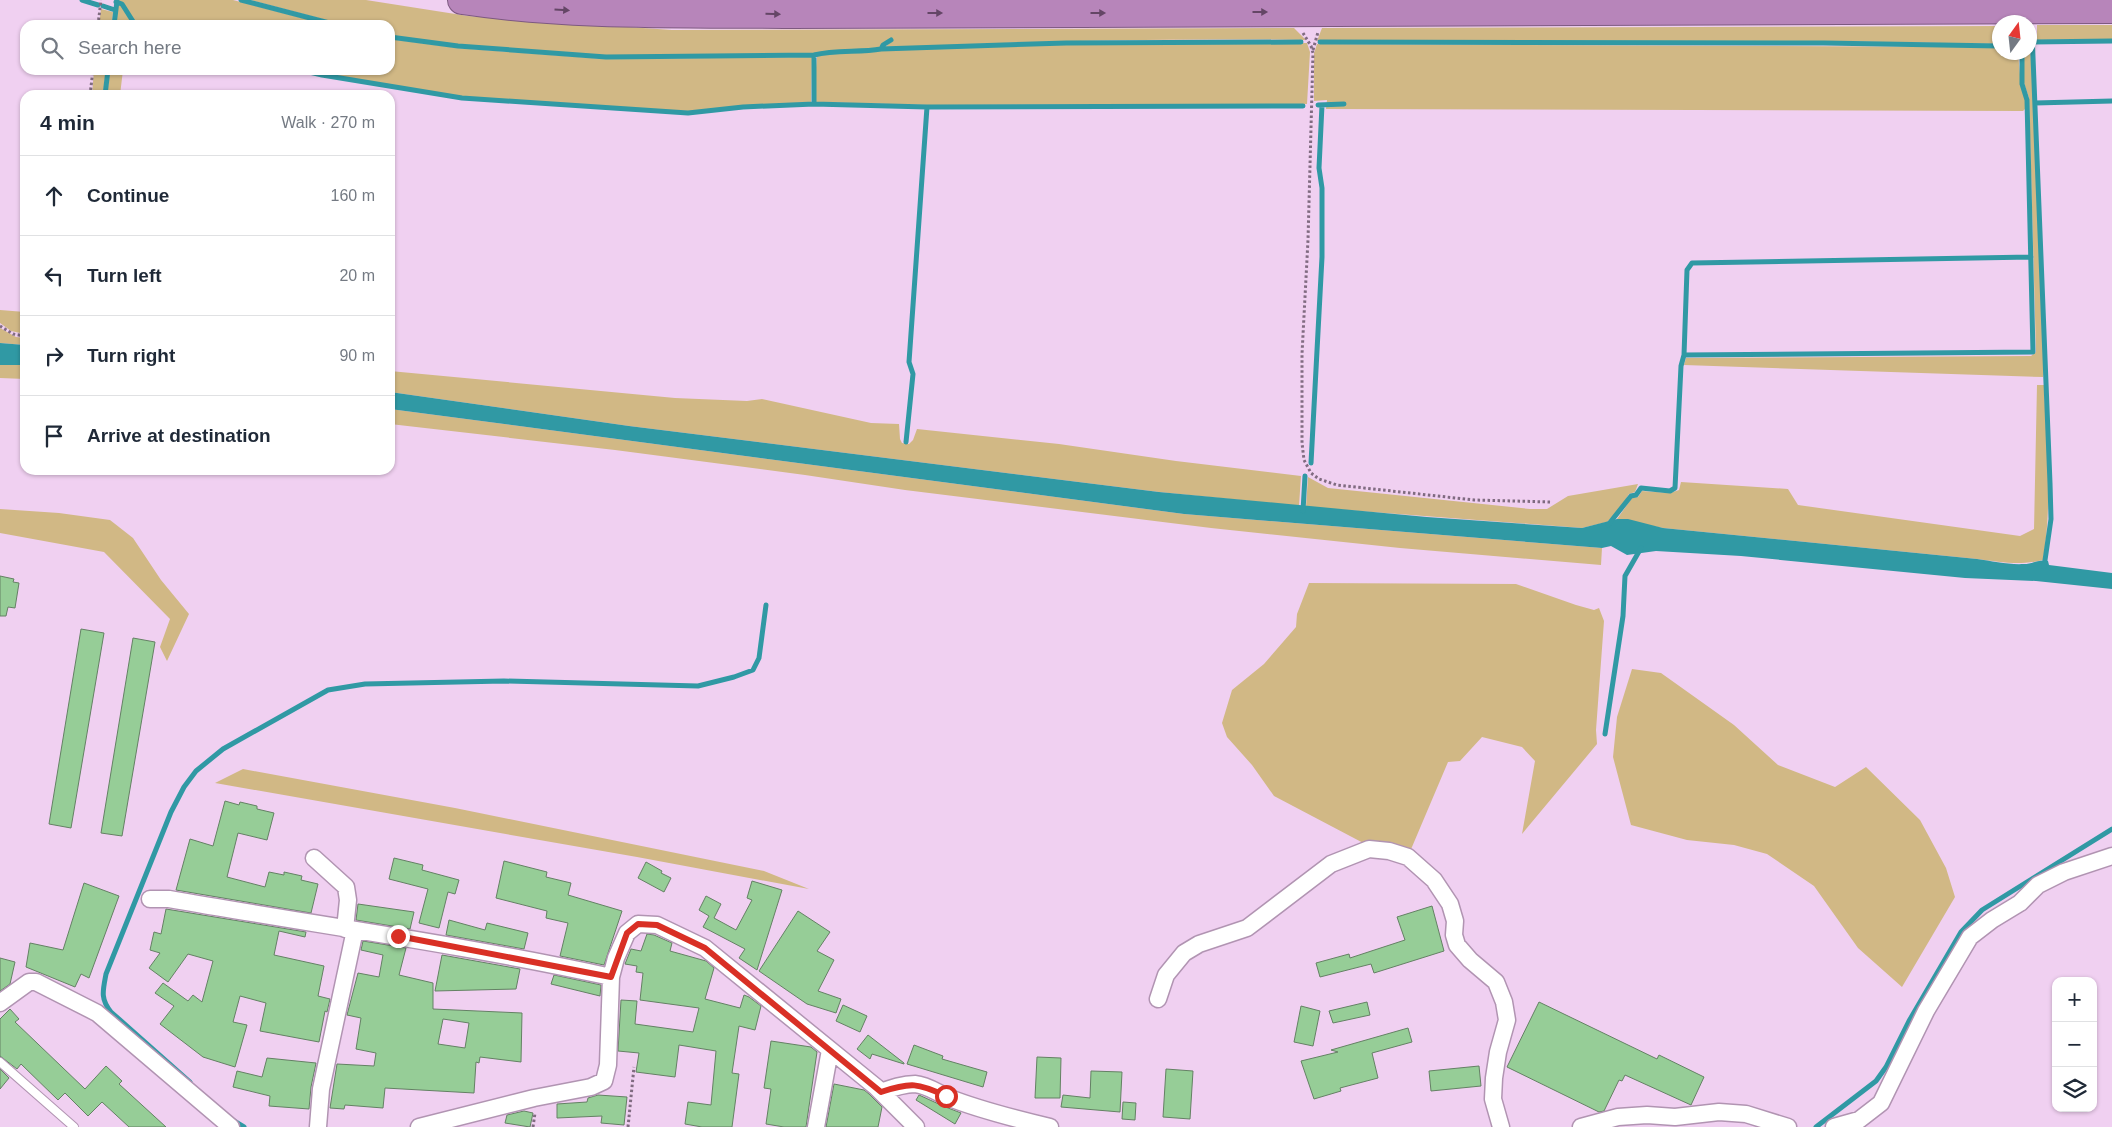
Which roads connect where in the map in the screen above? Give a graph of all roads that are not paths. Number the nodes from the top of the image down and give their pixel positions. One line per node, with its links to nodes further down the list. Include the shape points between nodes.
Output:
1 (462, 0): 2 (highway, one-way to 2, via 594,12 790,14)
2 (2112, 9)
3 (2112, 856): 23 (street, via 2064,872 2038,885 2020,903 1970,937 1926,1011 1881,1103 1859,1120)
4 (314, 858): 6 (street, via 346,887)
5 (150, 899): 6 (street, via 169,899)
6 (350, 929): 7 (street); 15 (street)
7 (611, 977): 10 (street, via 627,933 638,924 657,925 705,948); 16 (street, via 608,1065 604,1081 591,1087)
8 (1158, 999): 20 (street, via 1166,976 1184,953 1199,944 1247,928 1331,864 1369,849 1408,857 1434,880 1450,904 1457,945 1496,982 1504,1002 1507,1020 1494,1078 1494,1099)
9 (0, 1003): 14 (street, via 29,982 36,982 97,1013)
10 (830, 1050): 12 (street); 17 (street)
11 (0, 1062): 13 (lane)
12 (881, 1092): 18 (street); 19 (street, via 899,1086 926,1086 964,1102)
13 (74, 1127)
14 (231, 1127)
15 (318, 1127)
16 (419, 1127)
17 (816, 1127)
18 (916, 1127)
19 (1050, 1127)
20 (1500, 1127)
21 (1582, 1127): 22 (street, via 1618,1117 1675,1117 1719,1112 1746,1114)
22 (1788, 1127)
23 (1834, 1127)

